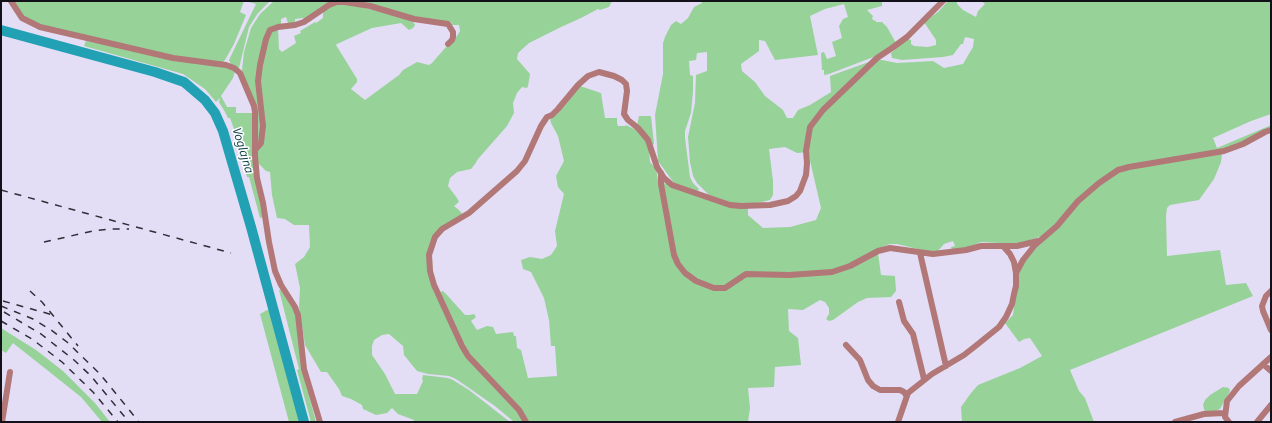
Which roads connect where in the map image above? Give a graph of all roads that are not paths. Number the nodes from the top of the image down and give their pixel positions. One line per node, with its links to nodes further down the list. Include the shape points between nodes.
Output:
1 (11, 1): 5 (street, via 22,18 40,27 173,58 234,68 240,73 254,106)
2 (943, 1): 6 (street, via 907,37 876,58 823,110 810,127 806,175 800,191 788,201 770,205 730,205 672,185)
3 (448, 44): 5 (street, via 452,40 453,32 448,24 414,19 370,6 345,2 329,5 304,22 270,30 258,81 263,126 261,143)
4 (1271, 130): 7 (street, via 1224,151 1118,170 1083,196)
5 (255, 150): 25 (street, via 257,178 275,271 298,315 304,369)
6 (661, 172): 9 (street, via 661,184 676,260 684,273 696,282 714,288 725,288 742,275 751,273 789,275 832,272 890,248); 26 (street, via 648,140 624,114 626,84 614,76 594,73 547,117 525,161 517,171 469,213 442,229 436,237 429,254 430,271 462,346 468,356 519,410)
7 (1040, 241): 8 (street); 10 (street, via 1023,260)
8 (1004, 246): 9 (street, via 980,246 944,254); 10 (street, via 1014,262)
9 (920, 253): 17 (street)
10 (1016, 273): 17 (street, via 1012,304 999,327)
11 (1271, 291): 13 (street, via 1262,306)
12 (899, 302): 20 (street, via 904,321 912,334)
13 (1271, 329)
14 (846, 344): 21 (street, via 860,360 873,386 880,390 900,390)
15 (1271, 357): 16 (street)
16 (1263, 364): 18 (street); 23 (street, via 1232,393 1226,401)
17 (946, 366): 20 (street)
18 (1271, 371)
19 (10, 372): 24 (street)
20 (924, 380): 21 (street)
21 (906, 395): 27 (street)
22 (1271, 406): 30 (street)
23 (1224, 413): 28 (street, via 1204,414); 29 (street)
24 (2, 422)
25 (320, 422)
26 (526, 422)
27 (898, 422)
28 (1175, 422)
29 (1229, 422)
30 (1257, 422)

